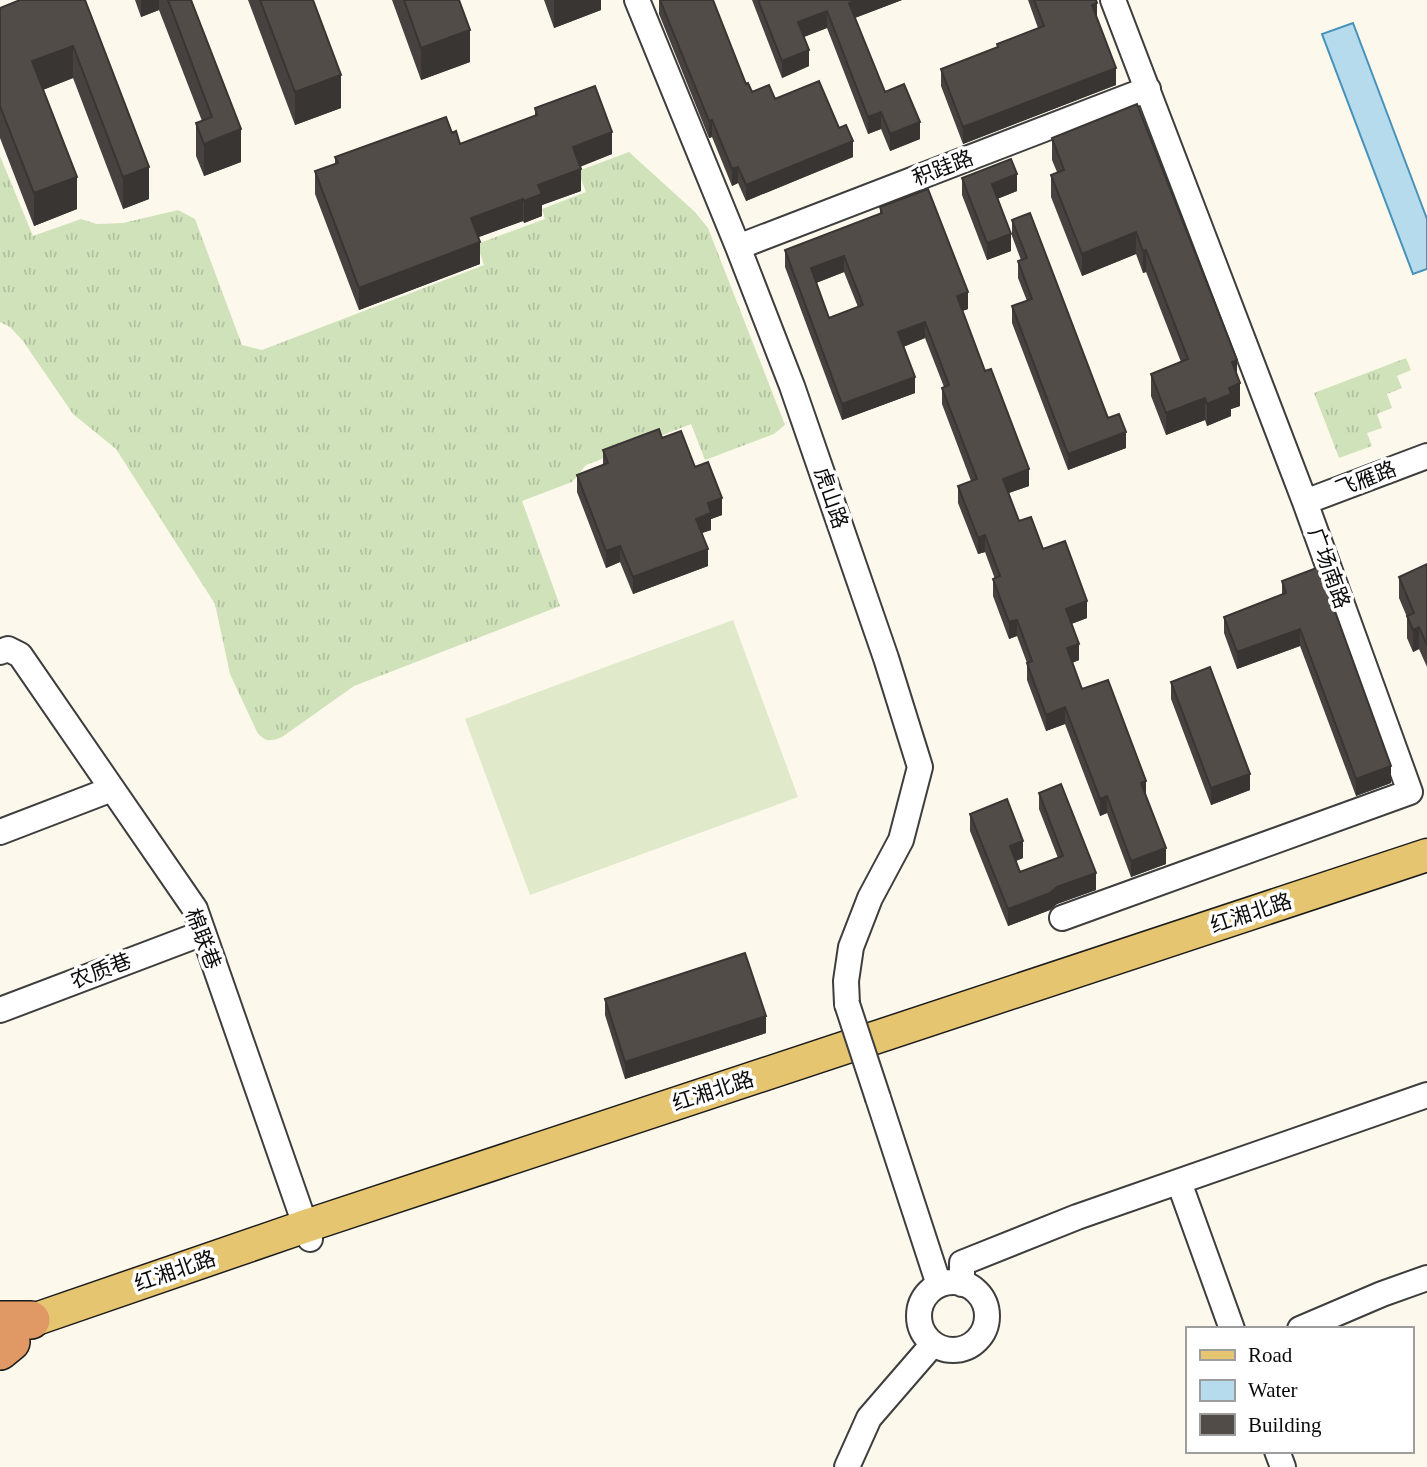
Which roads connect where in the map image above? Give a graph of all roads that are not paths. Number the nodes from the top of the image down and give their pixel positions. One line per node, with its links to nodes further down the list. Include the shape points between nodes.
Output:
1 (1113, 0): 3 (street, 广场南路)
2 (644, 2): 4 (street, 虎山路)
3 (1148, 89): 4 (street, 积跬路); 6 (street, 广场南路)
4 (738, 247): 19 (street, 虎山路, bridge, via 801,412 920,767 901,841 870,898 851,947 847,1004)
5 (1427, 456): 6 (street, 飞雁路)
6 (1305, 502): 12 (street, 广场南路, via 1410,792)
7 (0, 652): 8 (street, 棉联巷, via 8,649 20,655)
8 (112, 789): 9 (street); 13 (street, 棉联巷, via 195,909)
9 (0, 832)
10 (1427, 855): 17 (main road, 红湘北路)
11 (1427, 872): 17 (main road, 红湘北路)
12 (1062, 918)
13 (203, 933): 14 (street, 农质巷); 17 (street, 棉联巷)
14 (0, 1010)
15 (1427, 1095): 16 (street)
16 (1179, 1182): 19 (street, via 962,1263); 20 (street)
17 (308, 1233): 22 (main road, 红湘北路)
18 (1427, 1278): 21 (street)
19 (950, 1284): 23 (street, via 929,1292 919,1313 920,1324); 23 (street, via 972,1288 985,1304 986,1325 975,1342 956,1350)
20 (1232, 1327)
21 (1305, 1327)
22 (7, 1335)
23 (933, 1344): 24 (street, via 869,1418)
24 (847, 1467)

